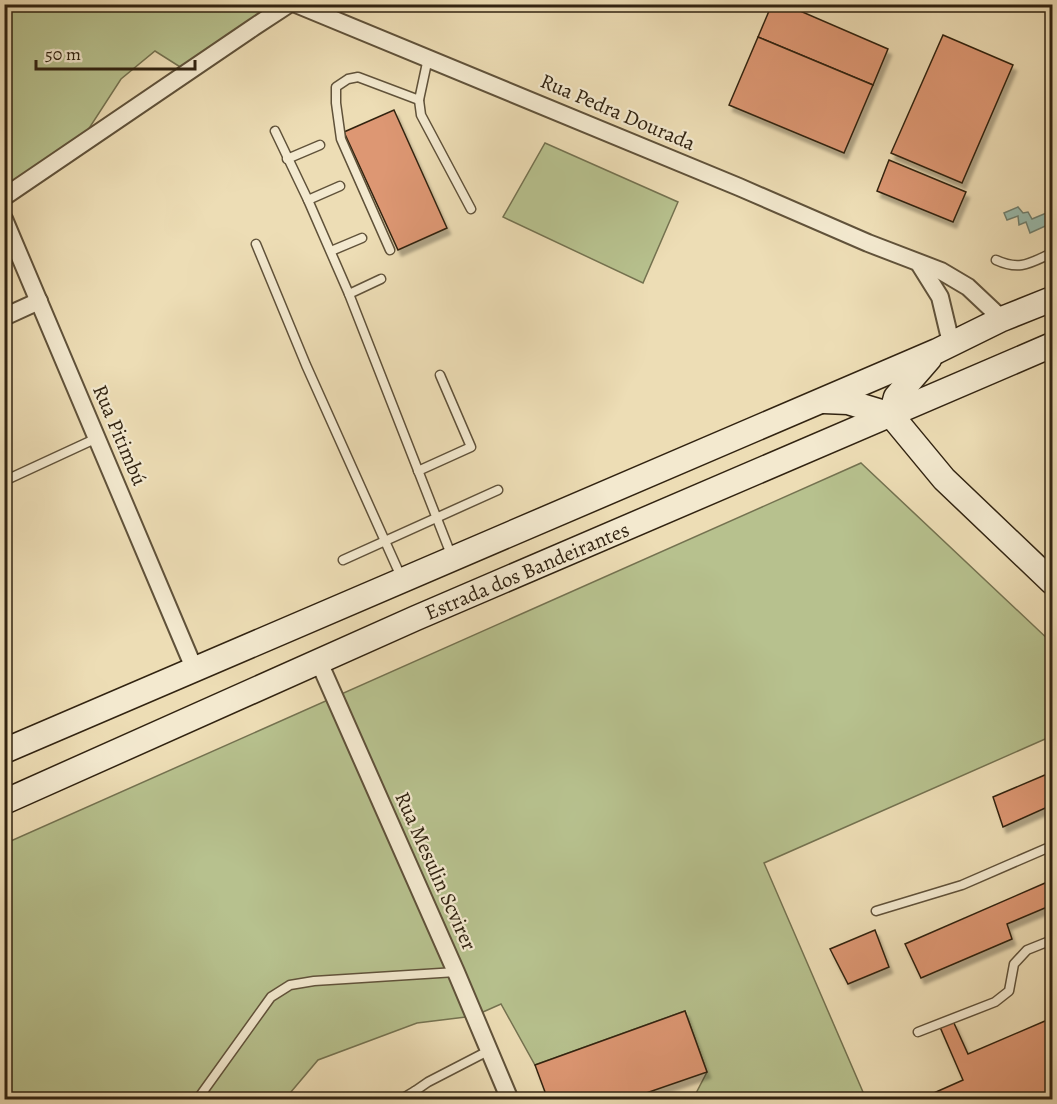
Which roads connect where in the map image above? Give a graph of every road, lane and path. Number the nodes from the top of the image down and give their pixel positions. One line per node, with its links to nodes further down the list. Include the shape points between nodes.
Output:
1 (289, 4): 9 (street)
2 (296, 4): 3 (street, Rua Pedra Dourada)
3 (428, 58): 4 (lane); 19 (street, Rua Pedra Dourada)
4 (419, 100): 11 (lane, via 421,115); 15 (lane, via 358,77 336,87 341,140)
5 (275, 132): 7 (lane)
6 (320, 145): 7 (lane)
7 (287, 159): 10 (lane)
8 (340, 186): 10 (lane)
9 (4, 196)
10 (308, 200): 16 (lane)
11 (471, 209)
12 (4, 219): 23 (street, Rua Pitimbú)
13 (362, 238): 16 (lane)
14 (256, 244): 36 (lane)
15 (390, 250)
16 (330, 251): 21 (lane)
17 (1053, 253): 18 (lane, via 1026,265 1007,266)
18 (996, 260)
19 (920, 265): 25 (street, Rua Pedra Dourada, via 957,279); 27 (street, via 940,297)
20 (381, 279): 21 (lane)
21 (349, 294): 32 (lane)
22 (1053, 299): 25 (main road, Estrada dos Bandeirantes)
23 (39, 301): 24 (street); 31 (street, Rua Pitimbú)
24 (4, 317)
25 (1002, 319): 27 (main road, Estrada dos Bandeirantes)
26 (1053, 345): 30 (main road, Estrada dos Bandeirantes)
27 (944, 347): 29 (main road, Estrada dos Bandeirantes); 30 (main road, via 907,382 896,397)
28 (440, 375): 32 (lane, via 471,447)
29 (820, 400): 30 (main road, via 848,402); 37 (main road, Estrada dos Bandeirantes)
30 (891, 415): 40 (main road, via 944,479); 41 (main road, Estrada dos Bandeirantes)
31 (97, 438): 33 (lane); 42 (street, Rua Pitimbú)
32 (418, 471): 35 (lane)
33 (4, 481)
34 (498, 490): 35 (lane)
35 (436, 518): 36 (lane); 37 (lane)
36 (386, 541): 38 (lane); 39 (lane)
37 (452, 559): 39 (main road, Estrada dos Bandeirantes)
38 (343, 560)
39 (402, 579): 42 (main road, Estrada dos Bandeirantes)
40 (1053, 582)
41 (319, 662): 44 (main road, Estrada dos Bandeirantes); 48 (street, Rua Mesulin Scvirer)
42 (194, 668): 43 (main road, Estrada dos Bandeirantes)
43 (4, 751)
44 (4, 802)
45 (1053, 846): 46 (lane, via 962,885)
46 (876, 911)
47 (1053, 940): 49 (lane, via 1027,950 1014,963 1009,992 994,1002)
48 (456, 972): 50 (street, Rua Mesulin Scvirer); 52 (lane, via 290,986 271,997)
49 (918, 1032)
50 (488, 1051): 51 (lane, via 428,1082); 54 (street, Rua Mesulin Scvirer)
51 (417, 1095): 53 (lane)
52 (197, 1100)
53 (400, 1100)
54 (510, 1100)

